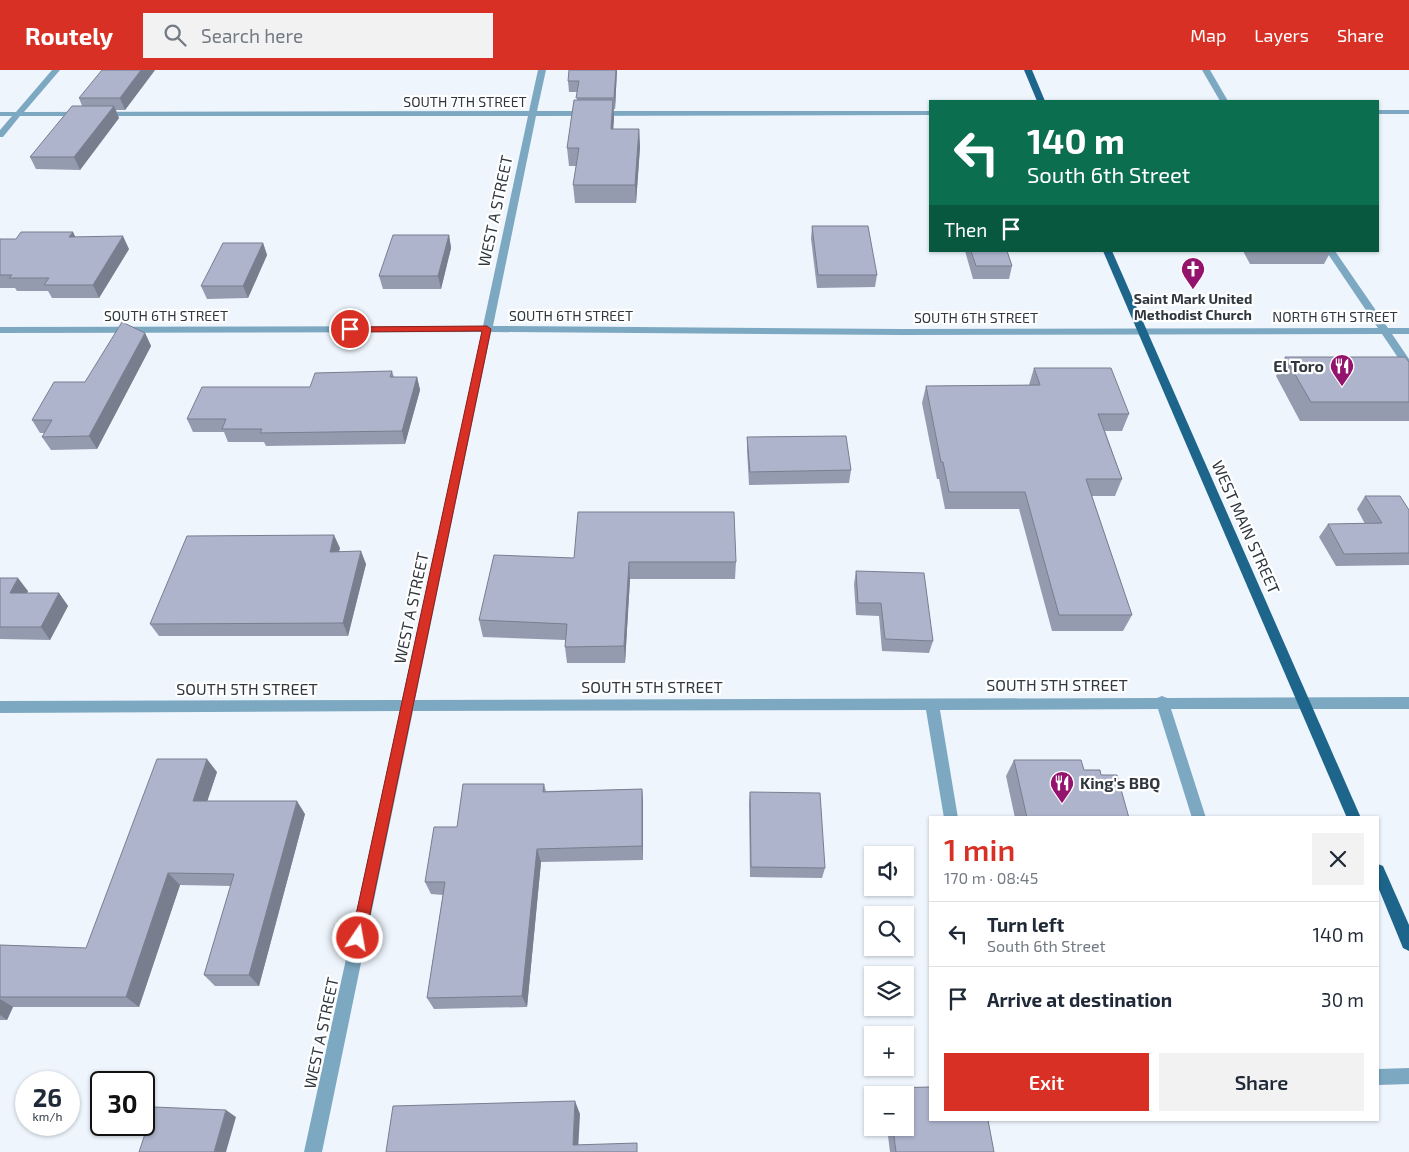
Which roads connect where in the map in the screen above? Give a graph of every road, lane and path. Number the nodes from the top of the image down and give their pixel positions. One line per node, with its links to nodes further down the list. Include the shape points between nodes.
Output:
1 (56, 70): 11 (street)
2 (542, 70): 12 (street, WEST A STREET)
3 (1028, 70): 5 (main road)
4 (1206, 70): 6 (street)
5 (1042, 100)
6 (1224, 100)
7 (1379, 112): 8 (street)
8 (1409, 112)
9 (929, 113): 12 (street, SOUTH 7TH STREET)
10 (0, 114): 11 (street, SOUTH 7TH STREET)
11 (18, 114): 12 (street, SOUTH 7TH STREET); 13 (street)
12 (532, 115): 16 (street, WEST A STREET)
13 (0, 135)
14 (1107, 252): 20 (main road, WEST MAIN STREET)
15 (1331, 252): 18 (street)
16 (487, 329): 17 (street, SOUTH 6TH STREET); 20 (street, SOUTH 6TH STREET); 26 (street, WEST A STREET)
17 (0, 330)
18 (1385, 330): 19 (street, NORTH 6TH STREET); 20 (street, NORTH 6TH STREET); 21 (street)
19 (1409, 330)
20 (1142, 332): 24 (main road, WEST MAIN STREET)
21 (1409, 366)
22 (1162, 702): 23 (street, SOUTH 5TH STREET); 24 (street, SOUTH 5TH STREET); 29 (street)
23 (932, 703): 26 (street, SOUTH 5TH STREET); 28 (street)
24 (1304, 703): 25 (street, SOUTH 5TH STREET); 30 (main road, WEST MAIN STREET)
25 (1409, 703)
26 (407, 706): 27 (street, SOUTH 5TH STREET); 35 (street, WEST A STREET)
27 (0, 707)
28 (951, 816)
29 (1198, 816)
30 (1353, 816)
31 (1379, 873): 32 (main road)
32 (1409, 942)
33 (1409, 1076): 34 (street)
34 (1379, 1077)
35 (313, 1152)

